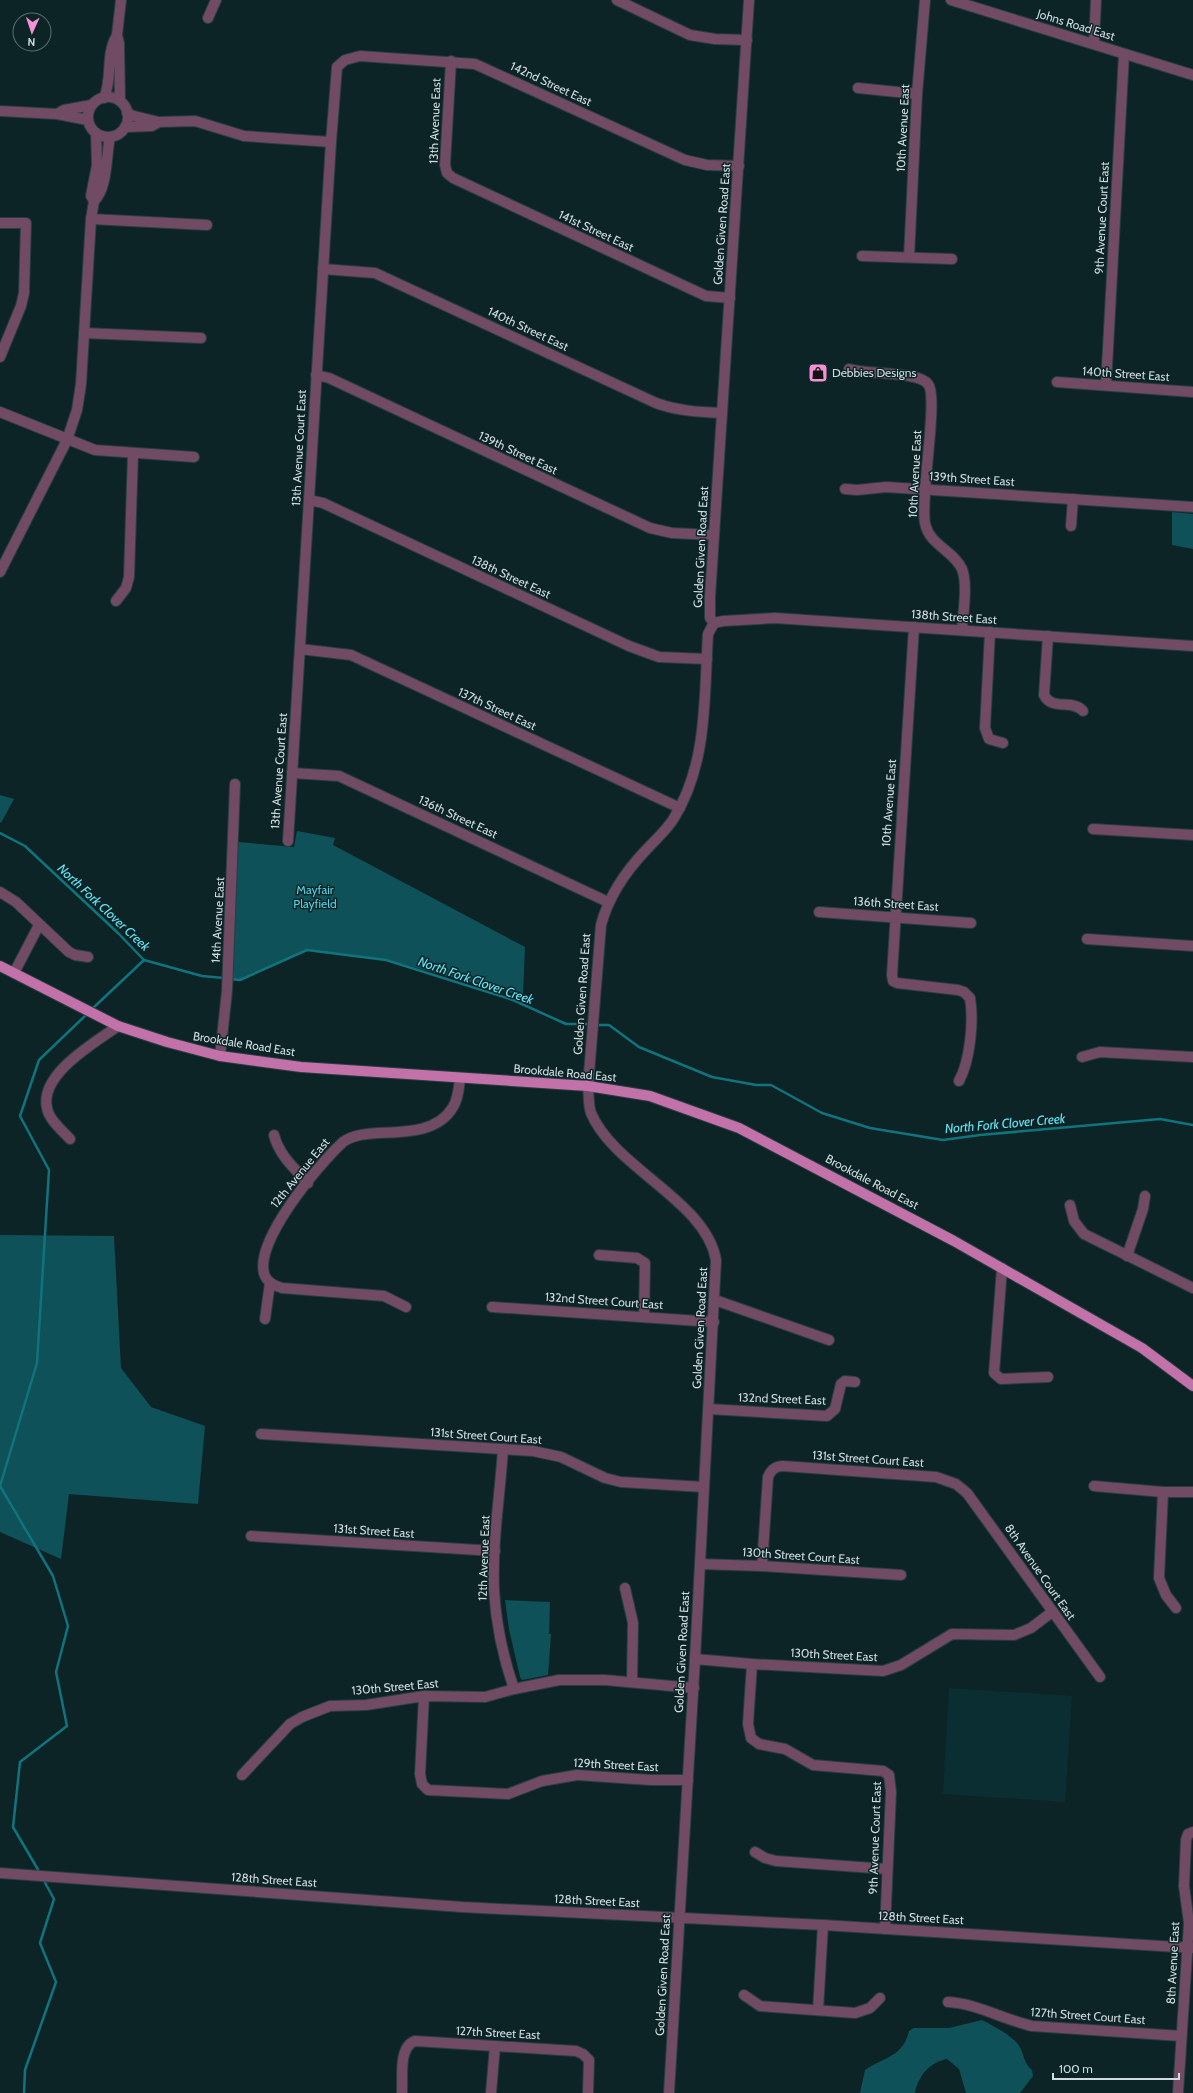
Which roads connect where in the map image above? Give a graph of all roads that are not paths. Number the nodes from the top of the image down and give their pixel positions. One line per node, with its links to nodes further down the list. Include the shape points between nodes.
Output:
1 (121, 0): 9 (street)
2 (216, 0): 8 (street)
3 (616, 0): 10 (street, via 690,35)
4 (749, 0): 10 (street, Golden Given Road East)
5 (925, 0): 17 (street, 10th Avenue East)
6 (951, 0): 11 (street, Johns Road East)
7 (1096, 0): 11 (street)
8 (208, 18)
9 (117, 35): 18 (street, via 111,49 110,80); 19 (street)
10 (747, 40): 30 (street, Golden Given Road East)
11 (1094, 44): 12 (street, Johns Road East)
12 (1124, 54): 15 (street, Johns Road East); 47 (street, 9th Avenue Court East)
13 (345, 60): 14 (street, 142nd Street East, via 360,56); 29 (street, 13th Avenue Court East, via 337,67)
14 (451, 61): 30 (street, 142nd Street East, via 471,63 484,68 685,160 707,165); 31 (street, 13th Avenue East, via 445,165 447,173)
15 (1193, 75)
16 (858, 88): 17 (street)
17 (917, 94): 37 (street, 10th Avenue East)
18 (104, 98): 19 (street); 20 (street)
19 (120, 101): 22 (street)
20 (92, 105): 23 (street, via 64,110); 24 (street)
21 (0, 111): 23 (street)
22 (127, 113): 25 (street); 26 (street)
23 (57, 114): 24 (street)
24 (88, 120): 27 (street)
25 (159, 122): 26 (street, via 152,126); 29 (street, via 195,121 244,136)
26 (125, 127): 28 (street)
27 (96, 133): 28 (street); 32 (street, via 97,165 91,196)
28 (110, 137): 32 (street, via 104,180)
29 (331, 142): 39 (street, 13th Avenue Court East)
30 (739, 166): 40 (street, Golden Given Road East)
31 (453, 178): 40 (street, 141st Street East, via 706,296)
32 (94, 201): 33 (street)
33 (91, 219): 35 (street); 41 (street)
34 (0, 222): 43 (street, via 26,223 24,294)
35 (207, 225)
36 (862, 256): 37 (street)
37 (909, 257): 38 (street)
38 (952, 259)
39 (323, 269): 45 (street, 13th Avenue Court East); 50 (street, 140th Street East, via 375,273 656,403 671,409)
40 (730, 298): 50 (street, Golden Given Road East)
41 (84, 333): 42 (street); 51 (street, via 80,396)
42 (201, 338)
43 (0, 357)
44 (849, 369): 55 (street, 10th Avenue East, via 864,373 913,376 928,383 932,393)
45 (316, 375): 57 (street, 13th Avenue Court East); 60 (street, 139th Street East, via 329,378 650,528 672,533)
46 (1057, 382): 47 (street, 140th Street East)
47 (1106, 385): 48 (street, 140th Street East)
48 (1193, 392)
49 (0, 412): 51 (street)
50 (722, 413): 60 (street, Golden Given Road East)
51 (67, 440): 52 (street, via 95,450); 61 (street)
52 (133, 453): 53 (street); 62 (street, via 129,577 126,588)
53 (194, 457)
54 (845, 489): 55 (street, 139th Street East)
55 (924, 489): 56 (street, 139th Street East); 65 (street, 10th Avenue East, via 924,513 928,532 958,564 963,575)
56 (1072, 499): 58 (street, 139th Street East); 59 (street)
57 (309, 500): 69 (street, 13th Avenue Court East); 70 (street, 138th Street East, via 323,503 629,646 659,657)
58 (1193, 507)
59 (1071, 526)
60 (714, 534): 63 (street, Golden Given Road East, via 710,618)
61 (0, 572)
62 (116, 601)
63 (714, 623): 64 (street, 138th Street East, via 775,618); 70 (street, Golden Given Road East, via 708,634)
64 (914, 627): 65 (street, 138th Street East); 82 (street, 10th Avenue East)
65 (962, 630): 66 (street, 138th Street East)
66 (990, 632): 67 (street, 138th Street East); 72 (street, via 985,728 989,739)
67 (1048, 636): 68 (street, 138th Street East); 71 (street, via 1044,695 1054,704 1075,706)
68 (1193, 646)
69 (300, 649): 73 (street, 13th Avenue Court East); 75 (street, 137th Street East, via 351,655)
70 (707, 659): 75 (street, Golden Given Road East, via 700,754)
71 (1083, 711)
72 (1003, 743)
73 (292, 773): 78 (street, 13th Avenue Court East); 80 (street, 136th Street East, via 339,776)
74 (235, 784): 91 (street, 14th Avenue East, via 227,991)
75 (680, 808): 80 (street, Golden Given Road East, via 674,819 630,868)
76 (1093, 829): 77 (street)
77 (1193, 835)
78 (288, 841)
79 (0, 892): 84 (street, via 16,902)
80 (608, 902): 96 (street, Golden Given Road East, via 599,935)
81 (818, 912): 82 (street, 136th Street East)
82 (894, 917): 83 (street, 136th Street East); 95 (street, 10th Avenue East, via 893,980 902,984 964,992 970,998 966,1066)
83 (971, 923)
84 (39, 925): 87 (street, via 69,952); 89 (street)
85 (1087, 939): 86 (street)
86 (1193, 946)
87 (88, 957)
88 (0, 966): 89 (main road, Brookdale Road East)
89 (14, 974): 90 (main road, Brookdale Road East)
90 (118, 1026): 91 (main road, Brookdale Road East); 98 (street, via 71,1061 51,1084 46,1098 48,1113)
91 (220, 1056): 94 (main road, Brookdale Road East, via 301,1067)
92 (1082, 1057): 93 (street, via 1100,1052)
93 (1193, 1057)
94 (460, 1078): 96 (main road, Brookdale Road East); 99 (street, 12th Avenue East, via 453,1106 436,1123 414,1131 364,1134 348,1138)
95 (958, 1081)
96 (588, 1086): 104 (main road, Brookdale Road East, via 650,1096 739,1128 928,1226); 107 (street, Golden Given Road East, via 591,1112 603,1133 705,1231 713,1245 716,1260)
97 (274, 1135): 99 (street, via 283,1156)
98 (70, 1139)
99 (308, 1183): 105 (street, 12th Avenue East, via 281,1216 273,1231 264,1270)
100 (1145, 1196): 103 (street)
101 (1070, 1205): 103 (street, via 1074,1221 1084,1234)
102 (599, 1256): 110 (street, via 637,1258 645,1263)
103 (1127, 1256): 106 (street)
104 (1002, 1268): 114 (street, via 994,1373 1001,1379); 116 (main road, Brookdale Road East, via 1142,1348)
105 (270, 1283): 108 (street, via 296,1290 384,1296); 111 (street, 12th Avenue East)
106 (1193, 1288)
107 (715, 1300): 112 (street, Golden Given Road East); 113 (street)
108 (406, 1307)
109 (492, 1307): 110 (street, 132nd Street Court East)
110 (644, 1317): 112 (street, 132nd Street Court East)
111 (265, 1319)
112 (714, 1322): 117 (street, Golden Given Road East)
113 (830, 1340)
114 (1048, 1377)
115 (855, 1382): 117 (street, 132nd Street East, via 845,1381 841,1384 835,1409 827,1416)
116 (1193, 1386)
117 (709, 1410): 122 (street, Golden Given Road East)
118 (261, 1434): 119 (street, 131st Street Court East)
119 (503, 1449): 122 (street, 131st Street Court East, via 555,1455 605,1478 621,1482); 126 (street, 12th Avenue East)
120 (956, 1484): 128 (street, 131st Street Court East, via 925,1475 776,1467 770,1473 767,1483); 132 (street, 8th Avenue Court East, via 967,1493)
121 (1094, 1486): 123 (street)
122 (704, 1487): 127 (street, Golden Given Road East)
123 (1164, 1492): 124 (street); 131 (street, via 1159,1578 1166,1595)
124 (1193, 1492)
125 (251, 1536): 126 (street, 131st Street East)
126 (495, 1551): 138 (street, 12th Avenue East, via 494,1589 499,1630)
127 (700, 1564): 128 (street, 130th Street Court East); 133 (street, Golden Given Road East)
128 (762, 1566): 129 (street, 130th Street Court East)
129 (901, 1575)
130 (625, 1588): 136 (street, via 633,1623)
131 (1176, 1608)
132 (1052, 1612): 134 (street, 130th Street East, via 1031,1628 1014,1634 952,1634 901,1665 883,1671); 135 (street, 8th Avenue Court East)
133 (695, 1659): 134 (street, 130th Street East); 137 (street, Golden Given Road East)
134 (752, 1664): 144 (street, 9th Avenue Court East, via 748,1724 751,1738 759,1744 785,1749 814,1765 887,1772 891,1792)
135 (1100, 1677)
136 (632, 1682): 137 (street, 130th Street East); 138 (street, 130th Street East, via 559,1680)
137 (694, 1688): 141 (street, Golden Given Road East)
138 (514, 1689): 139 (street, 130th Street East, via 485,1697)
139 (424, 1696): 140 (street, 130th Street East, via 366,1705 330,1706 302,1717 280,1733); 141 (street, 129th Street East, via 420,1774 426,1789 508,1794 542,1781 577,1774)
140 (242, 1775)
141 (688, 1780): 146 (street, Golden Given Road East)
142 (1191, 1833): 149 (street, 8th Avenue East, via 1186,1840 1184,1886)
143 (755, 1852): 144 (street, via 776,1861)
144 (887, 1869): 148 (street, 9th Avenue Court East)
145 (0, 1873): 146 (street, 128th Street East, via 462,1907)
146 (680, 1918): 147 (street, 128th Street East); 159 (street, Golden Given Road East)
147 (822, 1925): 148 (street, 128th Street East); 153 (street)
148 (885, 1929): 149 (street, 128th Street East)
149 (1190, 1947): 154 (street, 8th Avenue East)
150 (744, 1995): 153 (street, via 760,2006)
151 (880, 1998): 153 (street, via 870,2008 855,2013)
152 (948, 2002): 154 (street, 127th Street Court East, via 960,2002 1013,2022 1032,2026)
153 (818, 2010)
154 (1181, 2036): 160 (street, 8th Avenue East)
155 (494, 2046): 156 (street, 127th Street East, via 415,2041 408,2046 404,2054); 157 (street); 158 (street, 127th Street East, via 576,2051 590,2063)
156 (402, 2093)
157 (491, 2093)
158 (588, 2093)
159 (669, 2093)
160 (1178, 2093)

